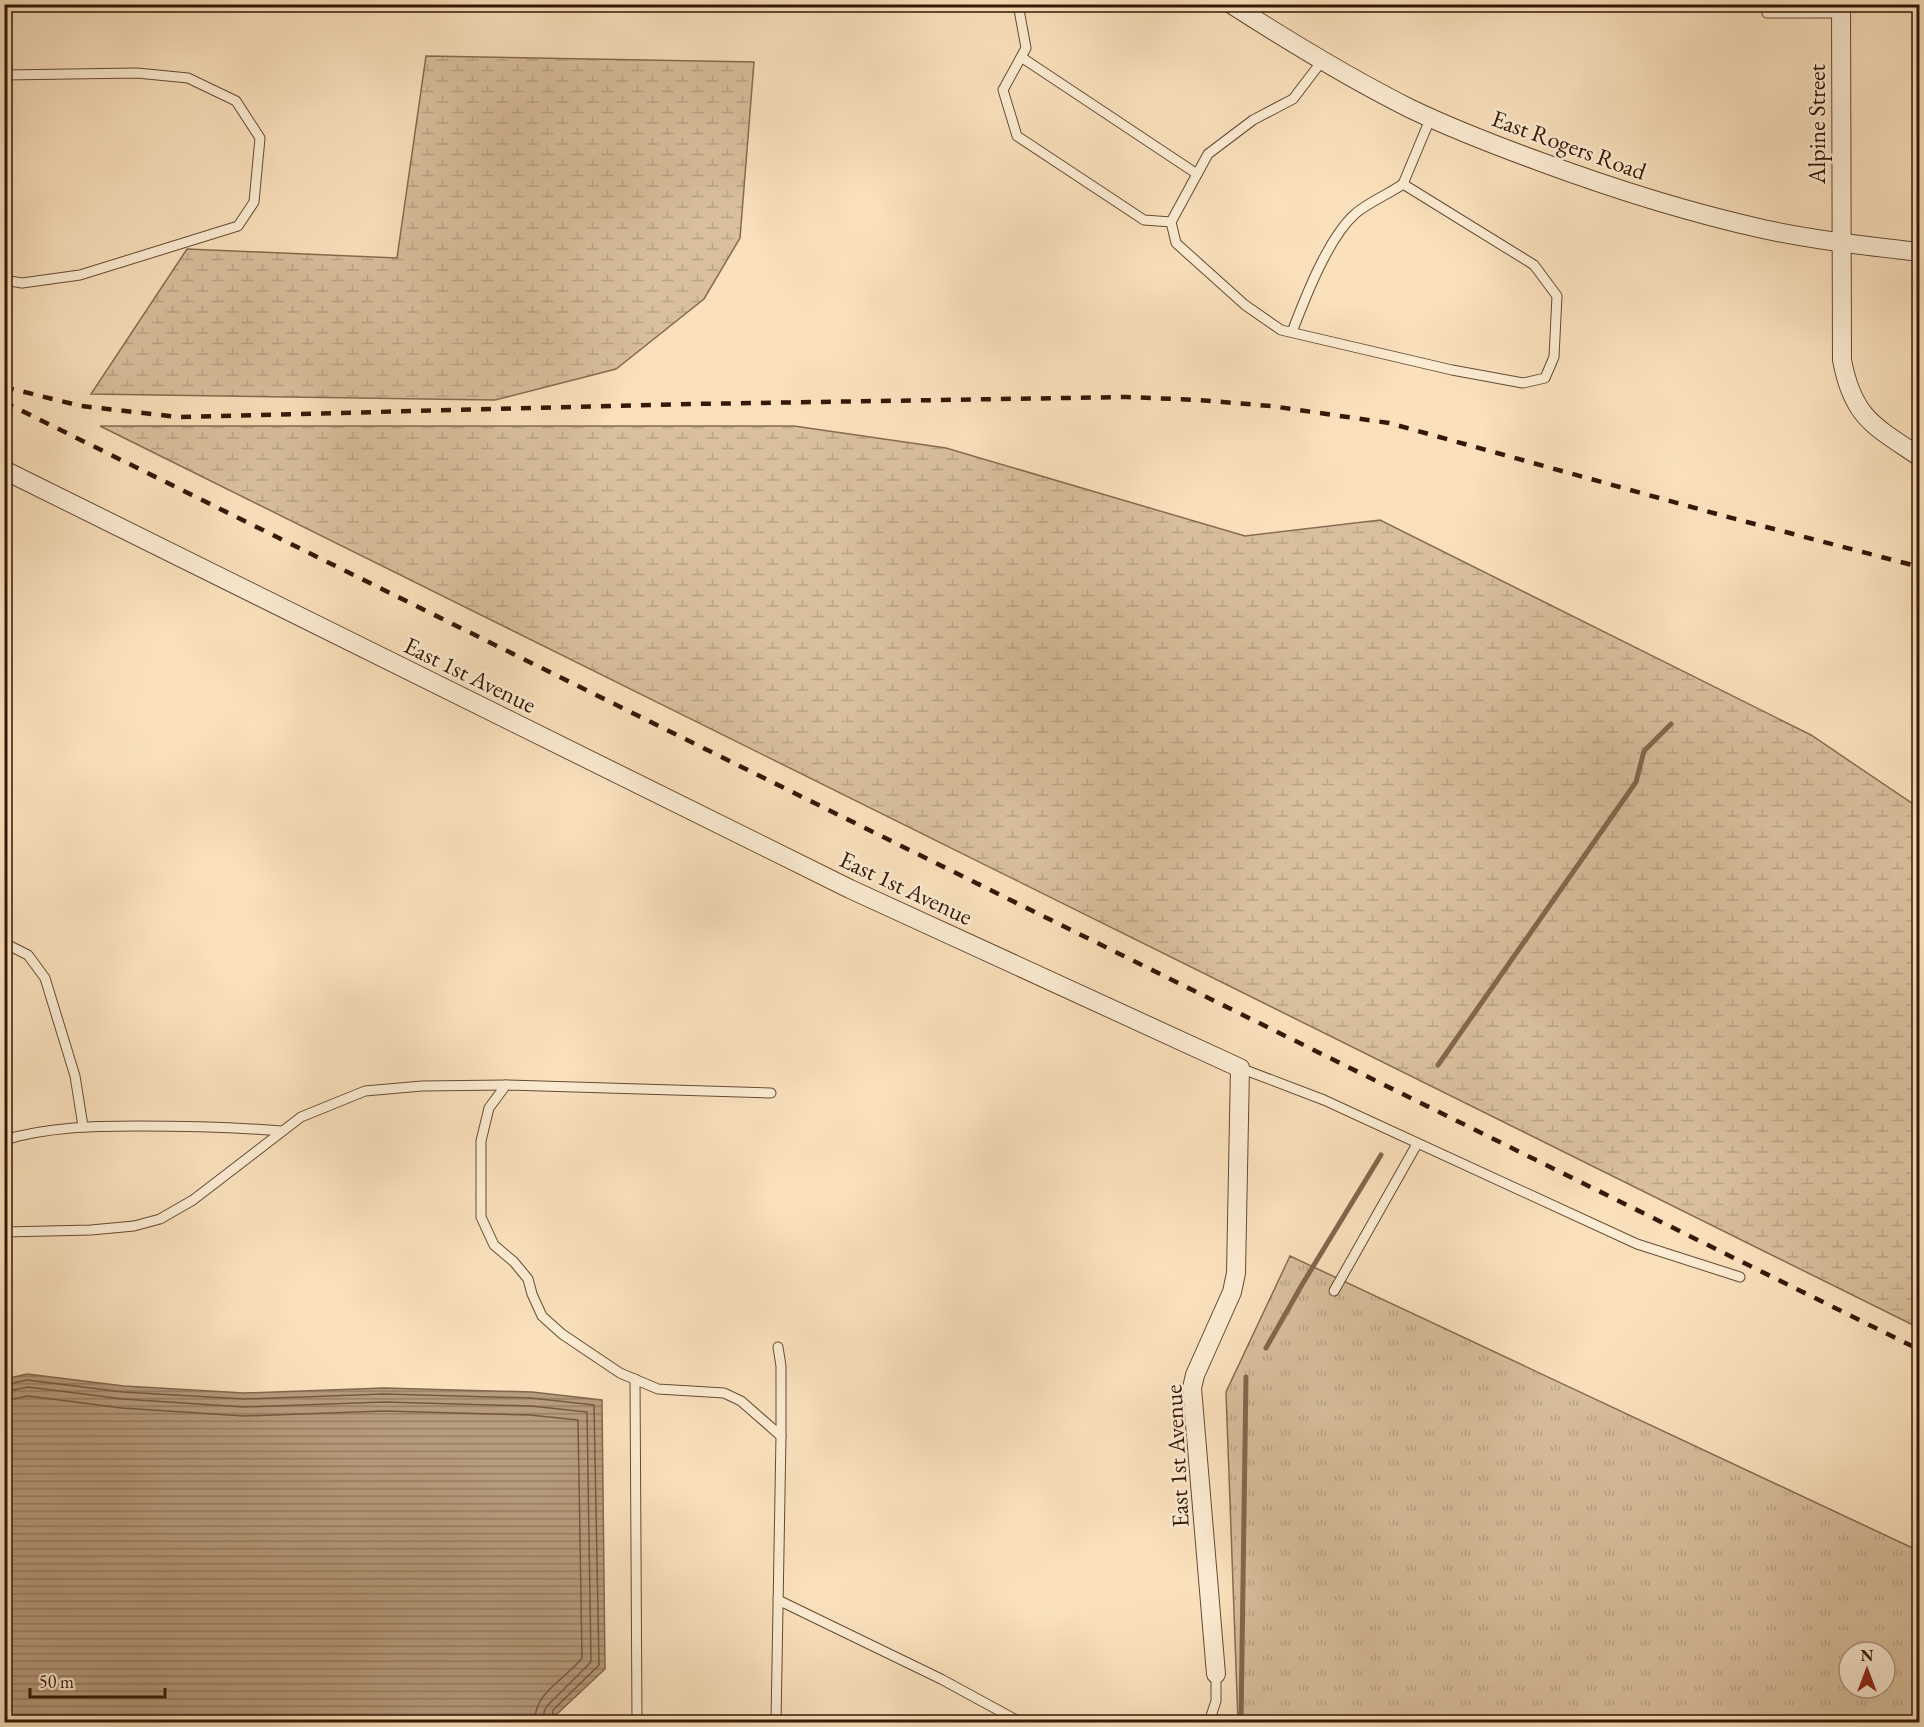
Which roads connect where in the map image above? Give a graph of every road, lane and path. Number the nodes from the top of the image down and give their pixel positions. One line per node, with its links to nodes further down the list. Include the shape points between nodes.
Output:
1 (1018, 4): 5 (lane, via 1026,48)
2 (1231, 4): 6 (street, East Rogers Road)
3 (1841, 9): 4 (lane); 12 (street, Alpine Street)
4 (1767, 13)
5 (1021, 57): 9 (lane); 11 (lane, via 1003,90 1017,136 1144,220)
6 (1322, 61): 8 (street, East Rogers Road); 9 (lane, via 1293,99 1253,120 1208,154)
7 (4, 75): 14 (lane, via 137,73 188,78 236,101 260,138 254,202 238,226 80,275 22,283)
8 (1431, 117): 10 (lane); 12 (street, East Rogers Road, via 1603,185 1661,203 1763,229)
9 (1197, 174): 11 (lane)
10 (1403, 184): 15 (lane, via 1356,213 1337,235); 15 (lane, via 1534,265 1557,296 1554,357 1545,378 1523,383)
11 (1171, 222): 15 (lane, via 1176,243 1245,305 1281,330)
12 (1842, 242): 13 (street, East Rogers Road); 16 (street, Alpine Street, via 1842,360 1846,381 1854,401 1871,424)
13 (1920, 252)
14 (4, 280)
15 (1292, 332)
16 (1920, 457)
17 (4, 470): 19 (street, East 1st Avenue, via 850,889)
18 (4, 943): 22 (lane, via 28,955 45,978 75,1076)
19 (1240, 1068): 25 (lane, via 1324,1100); 33 (street, East 1st Avenue, via 1236,1273 1232,1292 1192,1388)
20 (506, 1085): 21 (lane); 23 (lane, via 365,1091 301,1117); 30 (lane, via 489,1108 481,1141 481,1217 494,1245 528,1280 542,1316 562,1334)
21 (771, 1093)
22 (83, 1126): 23 (lane); 24 (lane)
23 (282, 1131): 26 (lane, via 193,1200 160,1219 91,1230)
24 (4, 1140)
25 (1417, 1144): 27 (lane, via 1637,1244); 28 (lane)
26 (4, 1232)
27 (1740, 1277)
28 (1334, 1291)
29 (778, 1347): 31 (lane)
30 (635, 1379): 31 (lane, via 658,1389 724,1393 741,1401); 34 (lane)
31 (781, 1436): 32 (lane)
32 (778, 1600): 35 (lane); 36 (lane)
33 (1216, 1674): 37 (lane, via 1216,1701)
34 (637, 1722)
35 (776, 1722)
36 (1020, 1722)
37 (1209, 1722)

